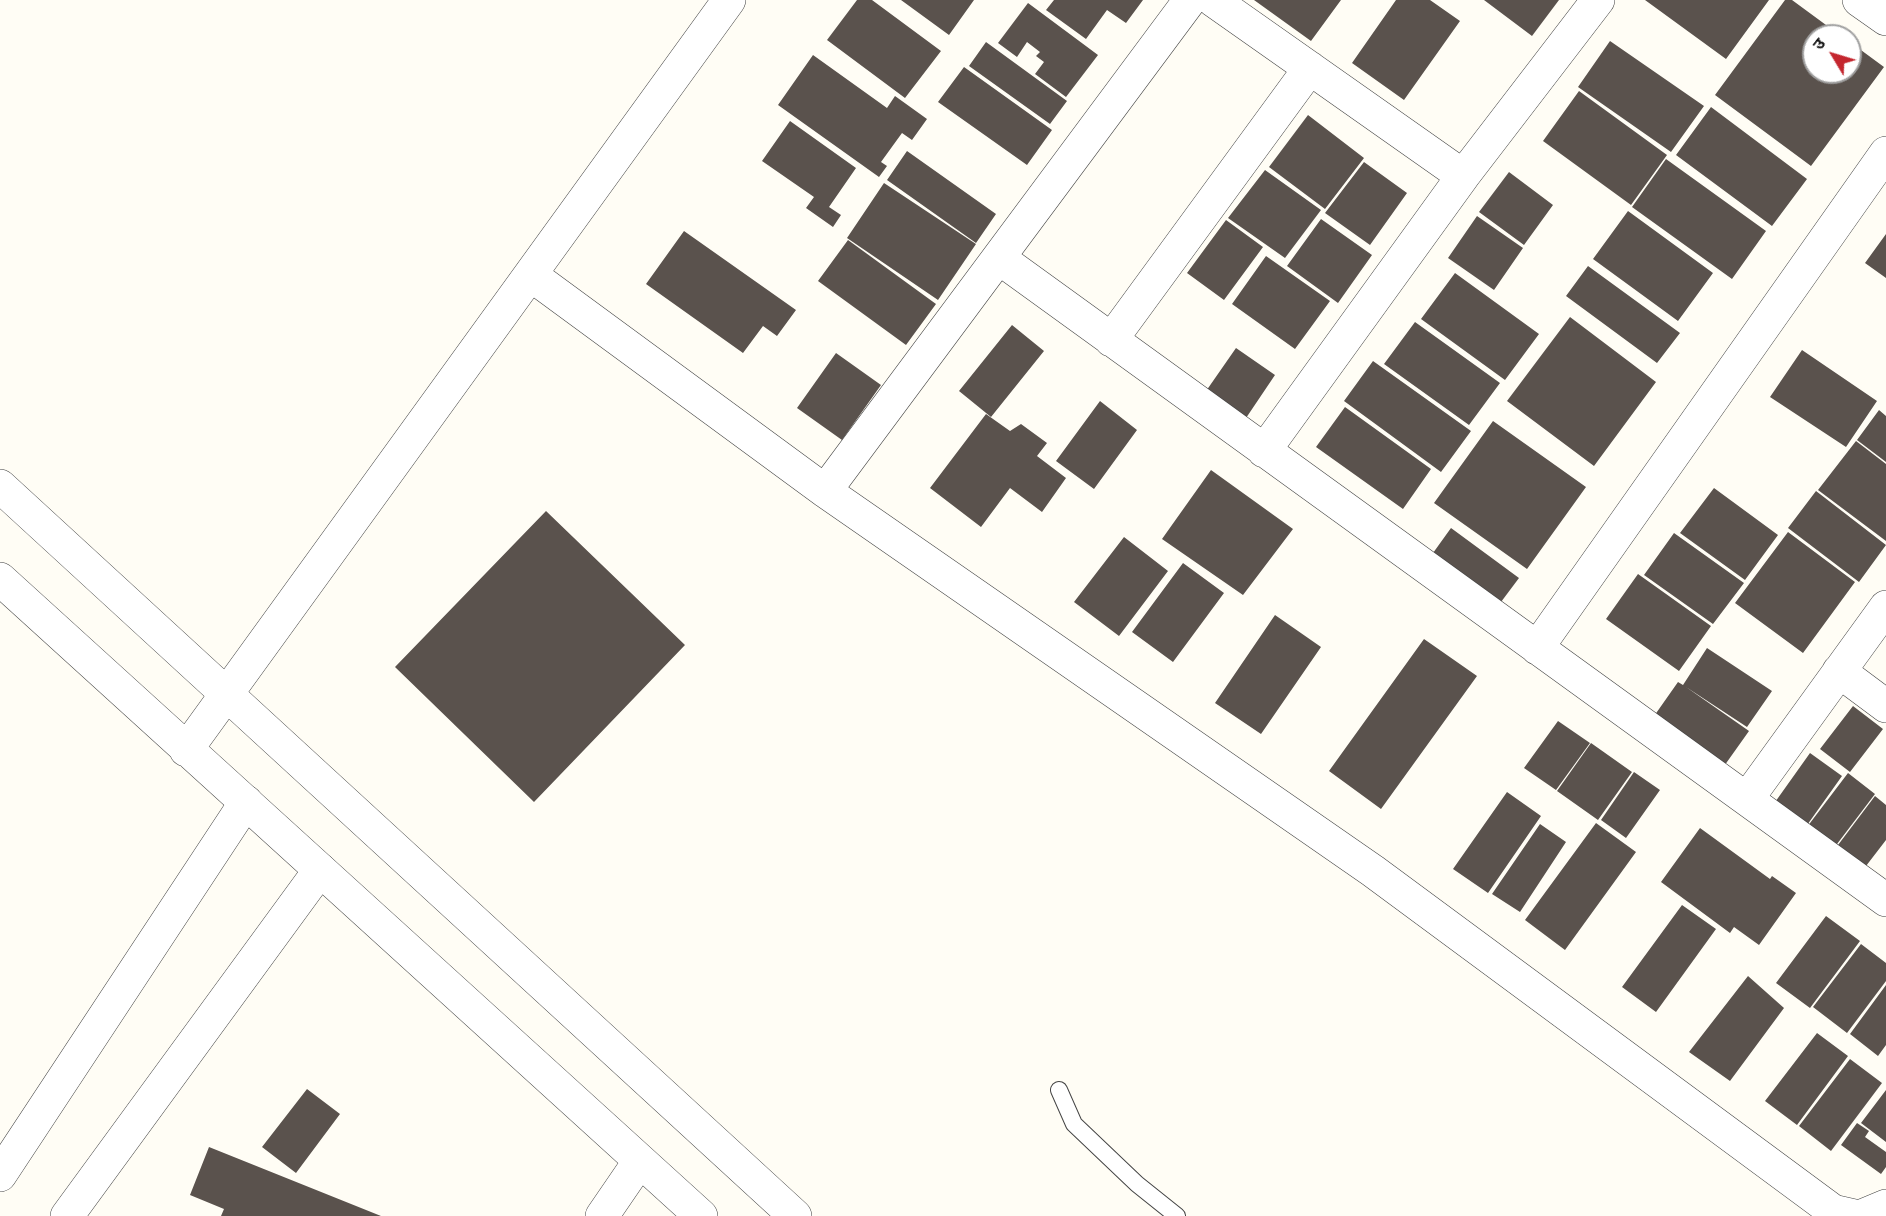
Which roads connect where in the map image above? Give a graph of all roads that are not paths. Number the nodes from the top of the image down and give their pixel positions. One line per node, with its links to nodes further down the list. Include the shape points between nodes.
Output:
1 (729, 0): 11 (street)
2 (1190, 0): 10 (street)
3 (1213, 0): 7 (street)
4 (1598, 0): 9 (street)
5 (1858, 0): 6 (street)
6 (1886, 20)
7 (1310, 68): 9 (street); 12 (street)
8 (1886, 153): 18 (street)
9 (1463, 176): 13 (street)
10 (999, 258): 12 (street); 15 (street)
11 (531, 275): 15 (street); 20 (street)
12 (1111, 340): 13 (street)
13 (1264, 451): 18 (street)
14 (0, 486): 20 (street)
15 (825, 491): 36 (street, via 1373,871 1833,1211)
16 (0, 579): 22 (street)
17 (1886, 607): 19 (street)
18 (1537, 648): 23 (street)
19 (1839, 671): 21 (street); 23 (street)
20 (226, 695): 22 (street); 34 (street)
21 (1886, 706)
22 (186, 750): 24 (street)
23 (1747, 799): 26 (street)
24 (246, 802): 25 (street); 29 (street)
25 (320, 870): 28 (street); 31 (street)
26 (1886, 900)
27 (1059, 1090): 35 (lane, via 1074,1124)
28 (639, 1162): 32 (street); 33 (street)
29 (0, 1175)
30 (1886, 1206): 37 (street)
31 (67, 1216)
32 (602, 1216)
33 (701, 1216)
34 (795, 1216)
35 (1177, 1216)
36 (1855, 1216)
37 (1862, 1216)

